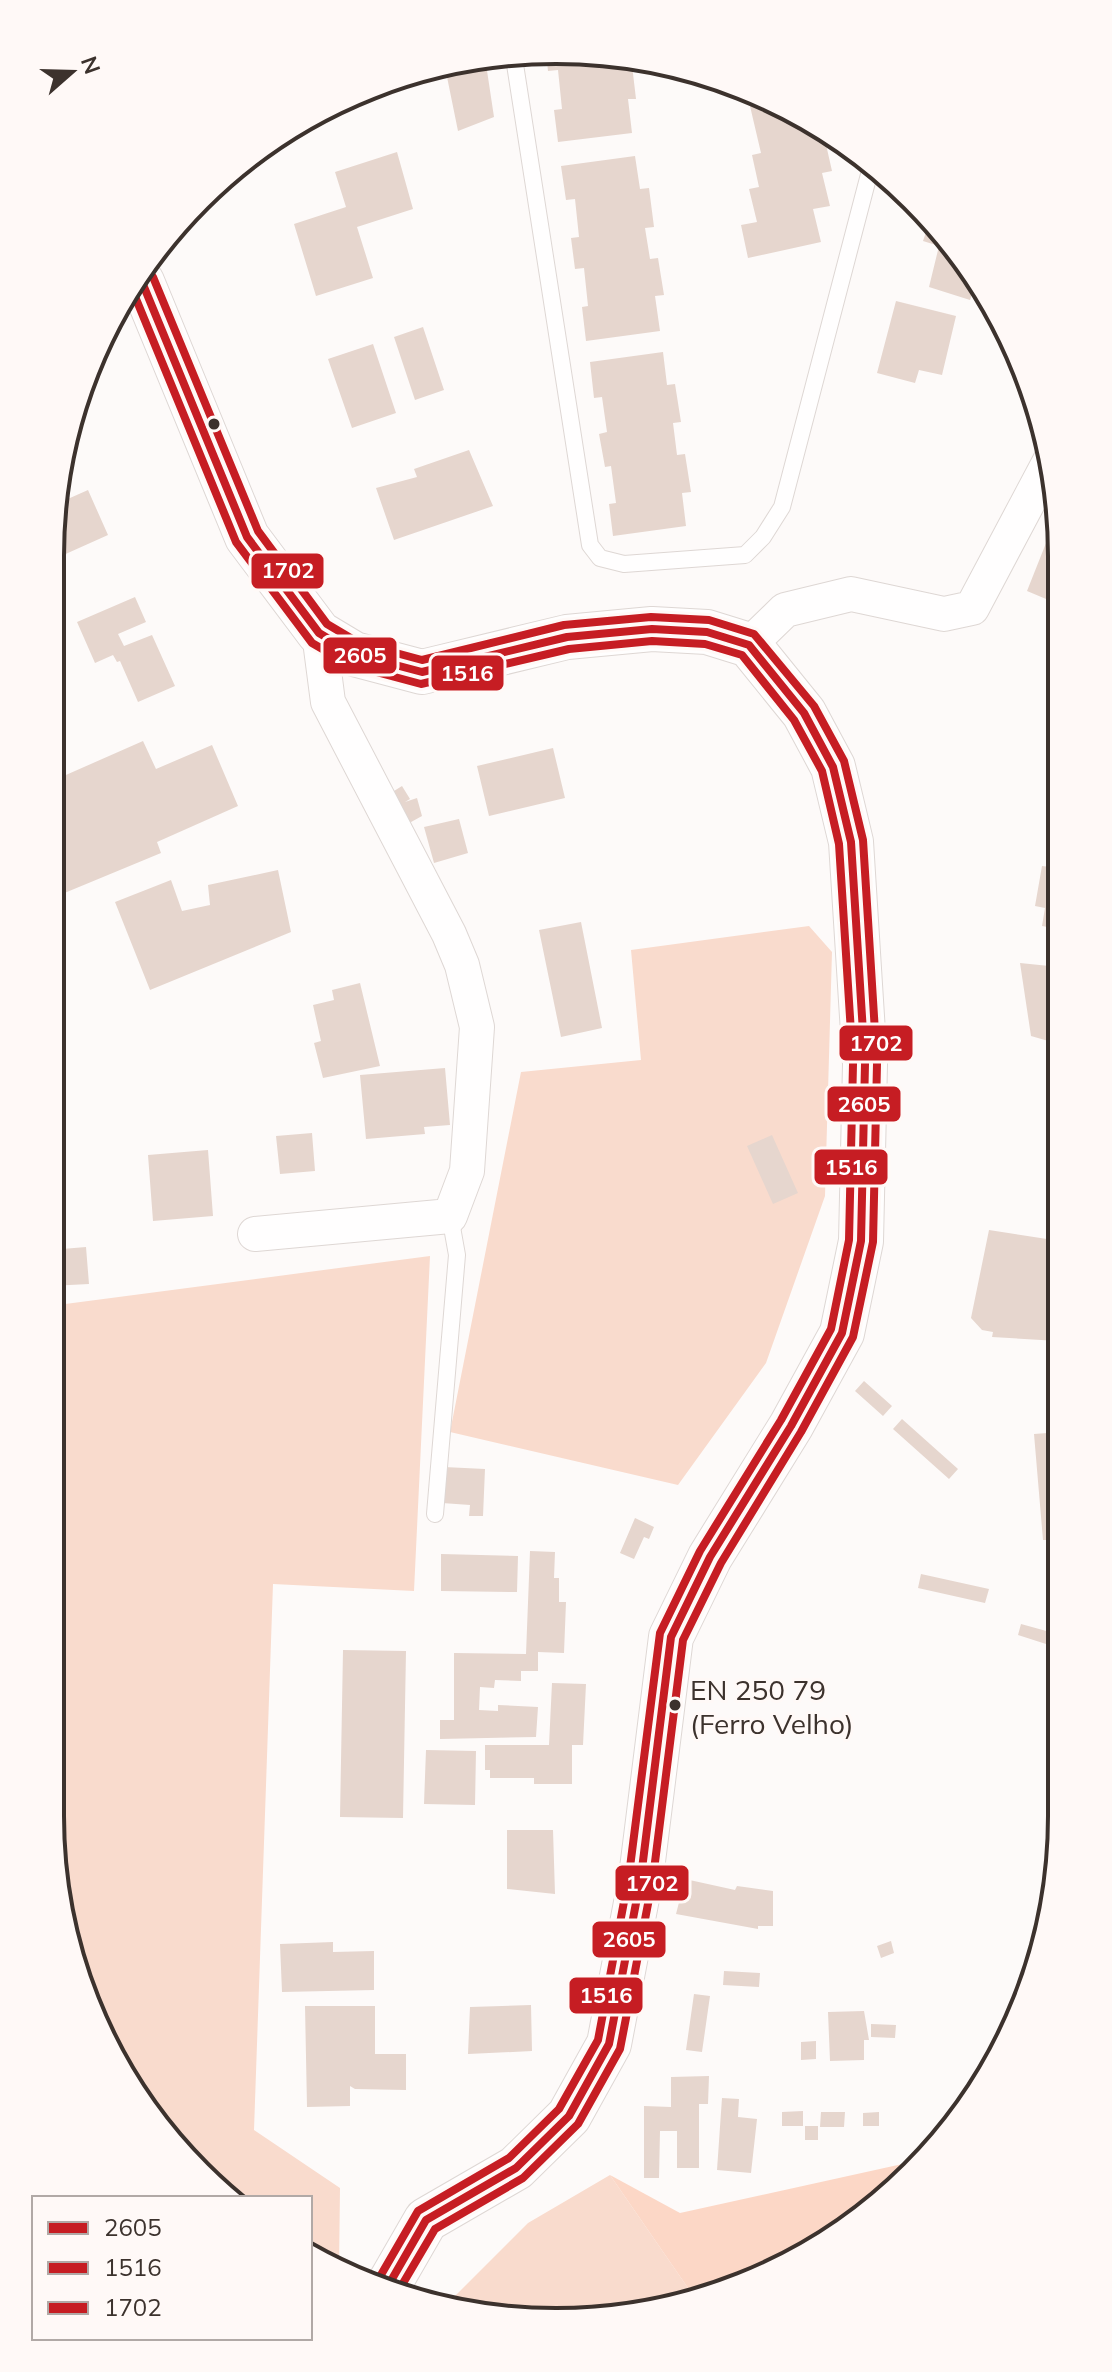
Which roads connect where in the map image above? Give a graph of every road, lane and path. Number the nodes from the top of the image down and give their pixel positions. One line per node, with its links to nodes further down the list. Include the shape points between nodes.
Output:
1 (515, 66): 2 (lane, via 590,545 600,558 624,564 745,555 763,537 782,507)
2 (868, 176)
3 (144, 287): 5 (main road, via 247,537)
4 (1042, 477): 6 (street, via 972,608 944,614 851,594 785,610)
5 (319, 633): 6 (main road, via 354,654 422,672 567,637 652,629 707,632); 7 (street, via 328,702 449,934 477,1027 467,1171)
6 (749, 645): 10 (main road, via 804,713 833,767 851,842 865,1078 861,1241 842,1333 710,1557 671,1637 641,1877 609,2044 569,2116 516,2168 426,2220)
7 (450, 1216): 8 (street); 9 (lane, via 457,1255)
8 (255, 1234)
9 (435, 1514)
10 (392, 2280)

